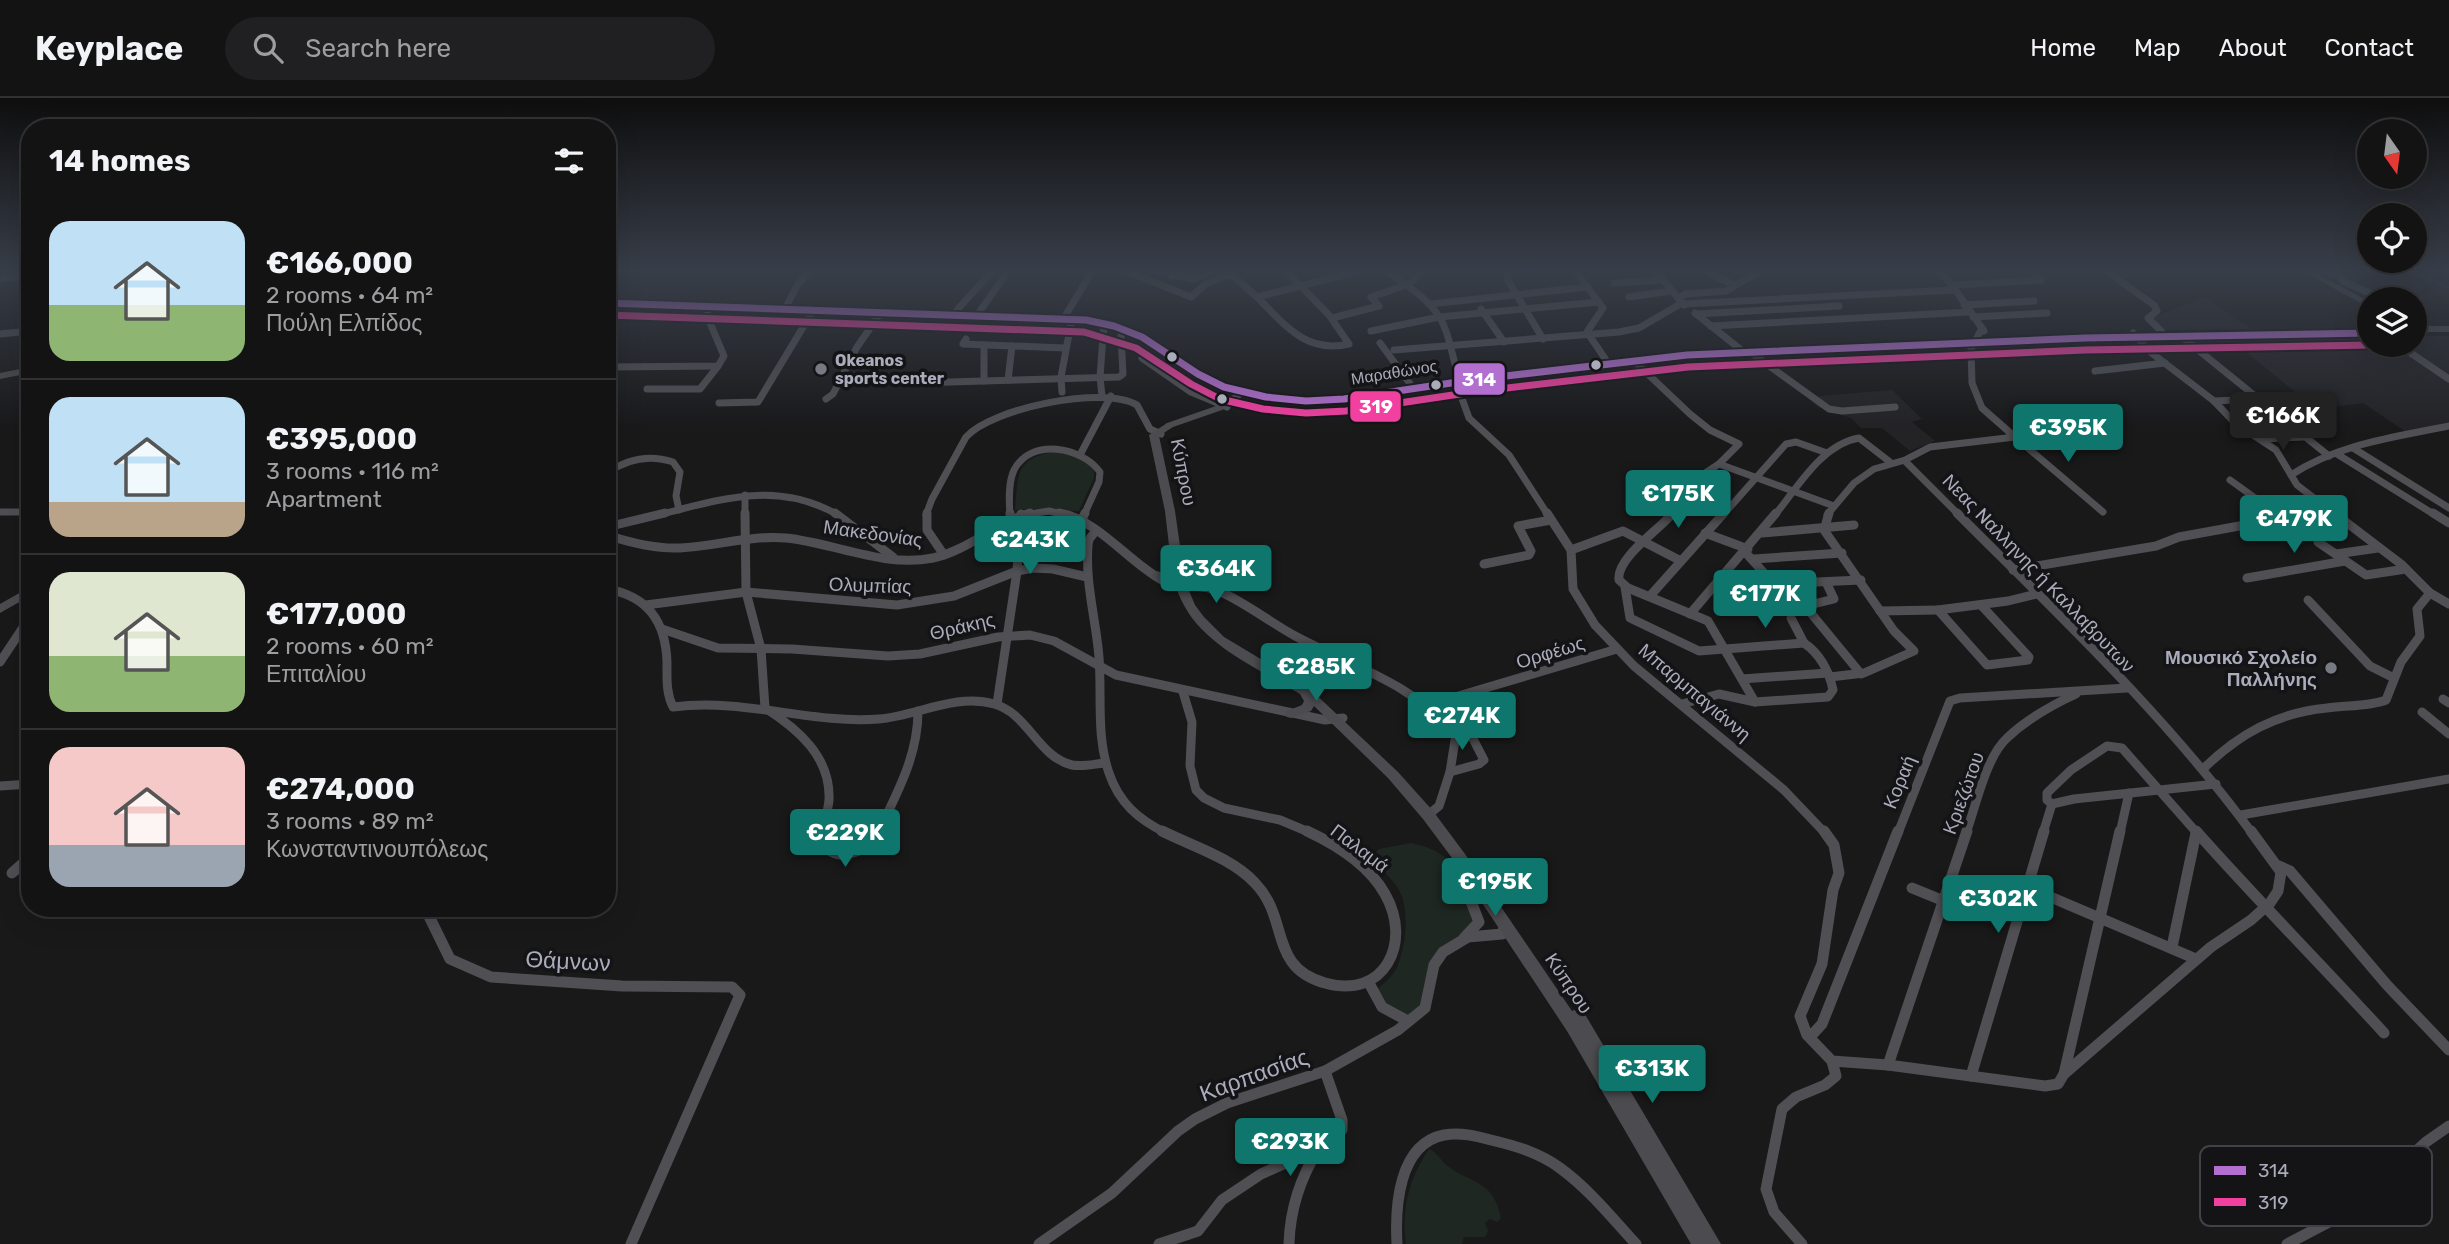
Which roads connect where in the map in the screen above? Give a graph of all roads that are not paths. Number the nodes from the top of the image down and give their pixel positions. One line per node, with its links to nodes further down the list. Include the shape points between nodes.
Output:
1 (709, 321): 50 (street, via 724,356)
2 (806, 321): 71 (street, via 758,402)
3 (875, 321): 54 (street)
4 (1068, 321): 42 (street)
5 (1095, 321): 19 (main road, Μαραθώνος)
6 (1111, 321): 65 (main road, Μαραθώνος, via 1136,330)
7 (1284, 321): 8 (street, via 1309,344 1349,344)
8 (1334, 321)
9 (1417, 321): 25 (street)
10 (1441, 321): 41 (street)
11 (1489, 321): 37 (street)
12 (1533, 321): 35 (street)
13 (1593, 321): 32 (street)
14 (1648, 321): 32 (street, via 1634,330)
15 (1705, 321): 20 (street)
16 (1786, 321): 20 (street)
17 (1973, 321): 36 (street)
18 (2151, 321): 27 (street)
19 (1104, 323): 21 (main road, Μαραθώνος); 57 (street)
20 (1711, 326): 44 (street)
21 (1125, 329): 57 (street, via 1121,376); 65 (main road, Μαραθώνος, via 1208,379)
22 (2427, 330): 24 (main road)
23 (2427, 330): 24 (main road)
24 (2449, 330)
25 (1371, 331)
26 (21, 332): 30 (street)
27 (2162, 332): 28 (main road, Μαραθώνος); 31 (main road, Μαραθώνος)
28 (2357, 332)
29 (2357, 332): 33 (main road, Μαραθώνος)
30 (0, 334)
31 (2134, 335): 33 (main road, Μαραθώνος); 36 (main road, Μαραθώνος); 36 (main road, Μαραθώνος); 49 (street)
32 (1588, 336): 35 (street); 47 (street)
33 (2181, 336): 69 (street)
34 (966, 339): 39 (street, via 963,344)
35 (1544, 340): 37 (street)
36 (1978, 341): 44 (main road, Μαραθώνος); 44 (main road, Μαραθώνος); 78 (street, via 1972,383 1982,408)
37 (1504, 342): 41 (street)
38 (1380, 343): 62 (street)
39 (984, 345): 40 (street); 61 (street)
40 (1012, 346): 42 (street); 59 (street)
41 (1448, 346): 43 (street); 60 (street)
42 (1065, 348): 56 (street)
43 (1394, 350)
44 (1745, 350): 47 (main road, Μαραθώνος); 48 (main road, Μαραθώνος); 73 (street, via 1829,409)
45 (2417, 357): 58 (street)
46 (1142, 358): 72 (street, via 1191,392)
47 (1606, 359): 48 (main road, Μαραθώνος); 60 (main road, Μαραθώνος); 60 (main road, Μαραθώνος)
48 (1633, 360): 87 (street, via 1655,385 1709,429 1738,443)
49 (2165, 363): 52 (street); 70 (street)
50 (718, 366): 51 (street); 63 (street, via 700,389)
51 (616, 367)
52 (2095, 371)
53 (21, 373): 55 (main road)
54 (844, 376): 61 (street, via 871,375 911,383); 68 (street)
55 (0, 377)
56 (1061, 377): 57 (street); 59 (street); 64 (street)
57 (1100, 377): 66 (street)
58 (2449, 379)
59 (1008, 380): 61 (street)
60 (1458, 380): 62 (main road, Μαραθώνος); 65 (main road, Μαραθώνος, via 1327,400 1285,400); 106 (street, via 1469,418 1509,455)
61 (984, 381)
62 (1411, 385): 65 (main road, Μαραθώνος, via 1314,397)
63 (647, 389)
64 (1062, 392)
65 (1245, 392): 72 (main road, Κύπρου)
66 (1102, 396): 67 (street); 124 (street, via 1004,416 970,433 928,504 928,530)
67 (1111, 396): 77 (street, via 1136,404); 82 (street)
68 (826, 399)
69 (2258, 399): 70 (street); 74 (street)
70 (2214, 401): 75 (street)
71 (719, 403)
72 (1225, 407): 77 (main road, Κύπρου)
73 (1895, 407)
74 (2283, 420): 75 (street); 79 (street)
75 (2234, 421): 80 (street)
76 (2449, 426): 81 (street)
77 (1158, 434): 133 (main road, Κύπρου, via 1154,440); 140 (main road, Κύπρου, via 1177,509)
78 (2015, 437): 85 (street, via 1931,447); 102 (street)
79 (2304, 437): 80 (street); 84 (street)
80 (2262, 439): 89 (street, via 2280,454)
81 (2353, 448): 84 (street); 97 (street)
82 (1081, 453): 104 (street, via 1050,450 1019,463 1013,475); 107 (street, via 1096,463 1100,474)
83 (1827, 453): 86 (street, via 1857,438); 90 (street, via 1788,442); 93 (street)
84 (2333, 455): 89 (street); 108 (street)
85 (1905, 460): 86 (street); 131 (street, Νεας Nαλληνης ή Καλλαβρυτων)
86 (1890, 462): 95 (street, via 1863,473)
87 (1719, 464): 90 (street); 92 (street)
88 (616, 469): 99 (street, via 634,460 673,462 680,472)
89 (2291, 475): 98 (street, via 2297,485)
90 (1757, 478): 93 (street); 113 (street)
91 (2230, 480): 105 (street)
92 (1687, 486): 96 (street); 117 (street, via 1682,502)
93 (1796, 491): 95 (street); 114 (street)
94 (745, 495): 99 (street); 116 (street); 125 (street, via 780,494 815,502 859,528)
95 (1834, 506): 111 (street)
96 (1653, 507)
97 (2449, 508)
98 (2332, 509): 105 (street); 119 (street)
99 (679, 510): 109 (street)
100 (0, 512): 101 (street)
101 (21, 512)
102 (2102, 512)
103 (1021, 514): 104 (street, Μακεδονίας); 107 (street, Μακεδονίας, via 1054,511); 132 (street)
104 (1010, 518): 124 (street, Μακεδονίας)
105 (2285, 519): 131 (street)
106 (1552, 520): 120 (street); 129 (street, via 1518,526 1532,552 1529,555)
107 (1081, 521): 112 (street, Μακεδονίας)
108 (2449, 523)
109 (616, 525)
110 (1854, 525): 111 (street)
111 (1823, 528): 114 (street); 122 (street)
112 (1095, 532): 134 (street, Μακεδονίας); 135 (street, via 1088,541)
113 (1705, 533): 121 (street); 127 (street)
114 (1762, 533): 121 (street)
115 (616, 538): 116 (street, Μακεδονίας, via 672,548)
116 (745, 538): 125 (street, Μακεδονίας, via 789,538); 142 (street)
117 (1645, 542): 120 (street, via 1623,531); 127 (street); 139 (street, via 1620,567 1618,575)
118 (2318, 542): 123 (street)
119 (2378, 548): 123 (street); 130 (street)
120 (1571, 550): 161 (street, Μπαρμπαγιάννη, via 1576,598)
121 (1746, 550): 126 (street); 154 (street)
122 (1842, 553): 126 (street); 137 (street)
123 (2336, 554): 128 (street)
124 (944, 555): 125 (street, Μακεδονίας)
125 (895, 558)
126 (1754, 559): 138 (street, via 1774,584)
127 (1681, 561): 146 (street)
128 (2345, 561): 130 (street, via 2368,575); 136 (street)
129 (1484, 564)
130 (2406, 569): 143 (street)
131 (2013, 570): 144 (street, Νεας Nαλληνης ή Καλλαβρυτων)
132 (1017, 571): 135 (street, Ολυμπίας, via 1045,568); 142 (street, Ολυμπίας, via 954,596 912,604); 158 (street)
133 (1178, 572): 134 (main road, via 1170,579); 140 (main road, Κύπρου)
134 (1157, 575): 140 (street, Μακεδονίας)
135 (1087, 577): 165 (street)
136 (2247, 578)
137 (1861, 580): 138 (street); 153 (street)
138 (1826, 582): 166 (street, via 1835,599 1805,606)
139 (1624, 586): 146 (street); 162 (street, via 1631,619 1696,651)
140 (1184, 587): 171 (main road, Κύπρου, via 1197,616 1216,636); 181 (main road, Κύπρου, via 1217,630 1311,688); 185 (street, Μακεδονίας, via 1217,590 1303,641 1404,689 1456,734)
141 (616, 590): 149 (street, via 628,592)
142 (746, 592): 149 (street, Ολυμπίας); 160 (street)
143 (2430, 593): 148 (street); 168 (street, via 2416,607 2418,639)
144 (2037, 594): 150 (street); 170 (street, Νεας Nαλληνης ή Καλλαβρυτων)
145 (21, 596): 151 (main road)
146 (1650, 596): 154 (street)
147 (2308, 600): 168 (street, via 2370,666)
148 (2449, 604)
149 (646, 605): 156 (street)
150 (1981, 605): 152 (street); 152 (street, via 2030,659 1987,665)
151 (0, 609)
152 (1938, 610): 153 (street)
153 (1880, 611): 163 (street)
154 (1690, 614): 162 (street, via 1710,624)
155 (1791, 618): 159 (street)
156 (662, 629): 160 (street, Θράκης, via 713,647); 177 (street, via 668,698 673,707)
157 (21, 630): 164 (street)
158 (1007, 634): 160 (street, Θράκης, via 889,656); 165 (street, Θράκης, via 1047,639); 175 (street)
159 (1804, 643): 162 (street); 167 (street)
160 (761, 649): 177 (street)
161 (1617, 649): 176 (street, Μπαρμπαγιάννη); 185 (street, Ορφέως, via 1447,699 1446,707 1484,757 1479,765)
162 (1725, 649): 169 (street)
163 (1914, 651): 166 (street)
164 (0, 662)
165 (1100, 670): 172 (street, Θράκης); 183 (street)
166 (1861, 674): 167 (street)
167 (1829, 675): 169 (street); 174 (street, via 1833,690 1824,698)
168 (2394, 678): 184 (street, via 2383,703 2308,709 2275,717 2247,732)
169 (1742, 679): 174 (street)
170 (2127, 688): 173 (street, Κοραή); 184 (street, Νεας Nαλληνης ή Καλλαβρυτων)
171 (1305, 691): 180 (main road, via 1310,701 1307,708); 181 (main road, Κύπρου)
172 (1183, 692): 180 (street, Θράκης); 210 (street, Παλαμά, via 1192,721 1191,776 1199,793 1214,804 1280,820 1315,836 1369,873 1388,894 1396,914 1394,949 1384,971)
173 (2081, 692): 202 (street, Κριεζώτου, via 2053,705 2002,743 1986,775); 213 (street, Κοραή, via 1950,701 1822,1024)
174 (1755, 702): 176 (street, via 1719,694)
175 (997, 704): 178 (street, via 964,701); 183 (street, via 1062,761)
176 (1682, 704): 213 (street, Μπαρμπαγιάννη, via 1784,790 1834,845 1839,873 1822,964 1799,1020)
177 (765, 708): 178 (street, via 867,719); 178 (street, via 795,729 819,757 829,798 821,840 827,849 841,854 862,850 877,835 914,755)
178 (918, 711)
179 (2422, 712): 182 (street)
180 (1292, 714): 181 (street, Θράκης)
181 (1339, 719): 193 (main road, Κύπρου)
182 (2449, 734)
183 (1104, 763): 210 (street, via 1120,797 1141,821 1241,870 1261,887 1275,911 1285,954 1298,969 1333,984 1352,987)
184 (2203, 769): 188 (street, Νεας Nαλληνης ή Καλλαβρυτων)
185 (1450, 772): 193 (street, via 1440,804)
186 (2449, 779): 194 (street)
187 (21, 785): 189 (street)
188 (2216, 785): 190 (street); 194 (street, Νεας Nαλληνης ή Καλλαβρυτων)
189 (0, 786)
190 (2159, 790): 191 (street); 192 (street, via 2122,748 2107,746 2071,769 2046,793); 195 (street)
191 (2129, 793): 192 (street); 205 (street)
192 (2052, 804): 200 (street)
193 (1431, 813): 206 (main road, Κύπρου); 221 (main road, Κύπρου, via 1579,1020)
194 (2241, 815): 197 (street, Νεας Nαλληνης ή Καλλαβρυτων)
195 (2196, 833): 203 (street); 208 (street)
196 (21, 865): 198 (street)
197 (2279, 866): 203 (street, via 2278,891); 214 (street, Νεας Nαλληνης ή Καλλαβρυτων, via 2290,871)
198 (12, 873)
199 (1465, 886): 207 (street, Καρπασίας, via 1479,922)
200 (2027, 887): 205 (street); 218 (street)
201 (1912, 888): 202 (street)
202 (1944, 901): 216 (street, Κριεζώτου)
203 (2264, 908): 209 (street); 212 (street)
204 (429, 917): 225 (street, Θάμνων, via 450,959 491,977 622,986 732,987 740,995)
205 (2098, 918): 208 (street); 219 (street)
206 (1505, 925): 207 (street, via 1498,936); 221 (main road, Κύπρου)
207 (1463, 939): 211 (street, Καρπασίας, via 1437,958 1425,1008)
208 (2172, 947): 209 (street)
209 (2196, 959): 219 (street)
210 (1369, 983): 211 (street, via 1382,1007)
211 (1408, 1021): 217 (street, Καρπασίας)
212 (2384, 1033)
213 (1810, 1037): 215 (street)
214 (2449, 1050)
215 (1832, 1061): 216 (street); 233 (street, via 1836,1076 1831,1083 1805,1091 1782,1109 1766,1198)
216 (1888, 1065): 218 (street)
217 (1325, 1071): 223 (street, via 1343,1126); 226 (street, Καρπασίας, via 1227,1103 1195,1119 1112,1193)
218 (1971, 1076): 219 (street, via 2045,1086)
219 (2061, 1079)
220 (2449, 1126): 222 (street)
221 (1641, 1133): 231 (main road, Κύπρου); 232 (main road, Κύπρου)
222 (2421, 1146)
223 (1319, 1148): 227 (street, via 1235,1191 1198,1231); 228 (street, via 1298,1192)
224 (2324, 1226): 234 (street)
225 (631, 1244)
226 (1039, 1244)
227 (1159, 1244)
228 (1289, 1244)
229 (1396, 1244): 230 (street, via 1396,1206 1410,1163 1427,1143 1450,1135 1512,1144 1545,1158 1581,1187)
230 (1636, 1244)
231 (1701, 1244)
232 (1712, 1244)
233 (1802, 1244)
234 (2287, 1244)

